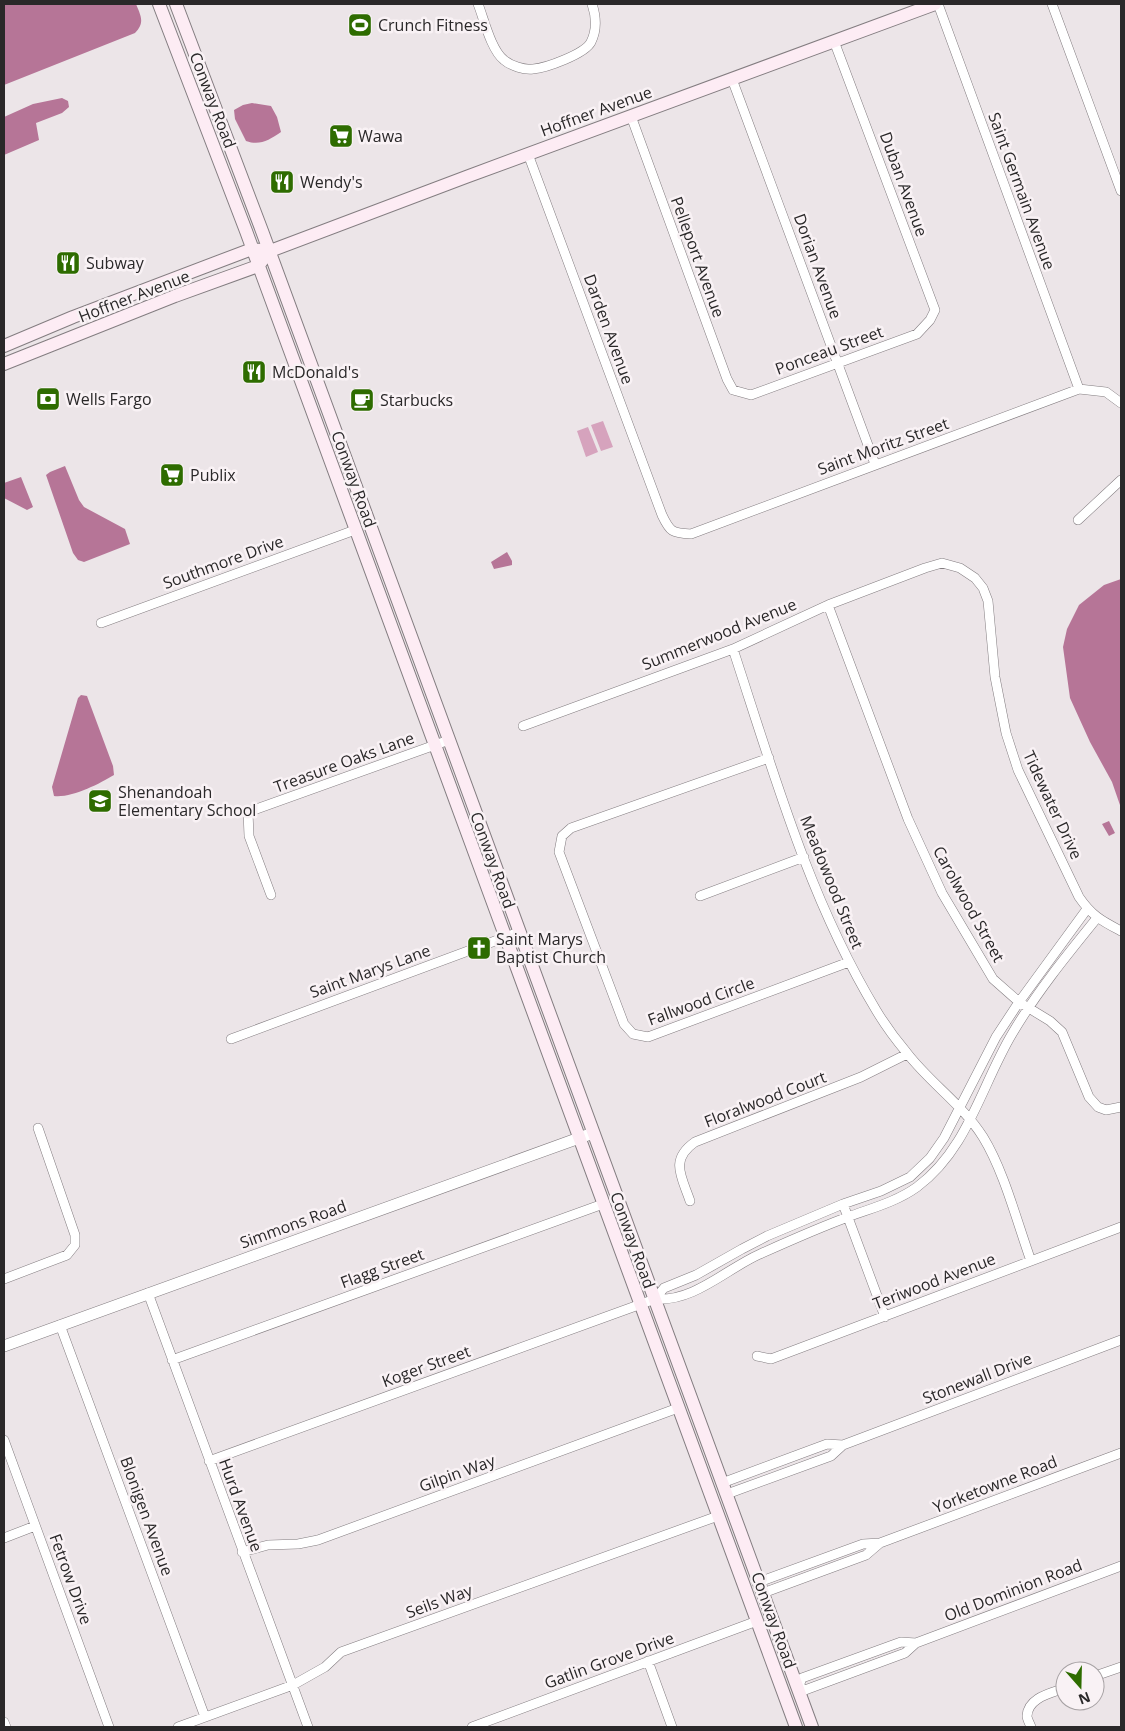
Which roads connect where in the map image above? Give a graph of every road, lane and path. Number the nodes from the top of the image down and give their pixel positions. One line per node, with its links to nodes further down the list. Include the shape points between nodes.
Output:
1 (159, 4): 9 (main road, Conway Road)
2 (176, 4): 10 (main road, Conway Road)
3 (478, 4): 4 (street, via 494,48 503,60 532,70 576,56 590,43 595,27)
4 (592, 4)
5 (937, 4): 7 (main road, Hoffner Avenue); 21 (street, Saint Germain Avenue)
6 (1052, 4): 13 (street)
7 (834, 41): 8 (main road, Hoffner Avenue); 17 (street, Duban Avenue, via 935,310)
8 (732, 79): 11 (main road, Hoffner Avenue); 19 (street, Dorian Avenue)
9 (189, 84): 10 (main road); 14 (main road, Conway Road)
10 (213, 102): 15 (main road, Conway Road)
11 (631, 116): 12 (main road, Hoffner Avenue); 22 (street, Pelleport Avenue, via 727,379 733,390)
12 (528, 154): 15 (main road, Hoffner Avenue); 29 (street, Darden Avenue)
13 (1121, 191)
14 (252, 249): 15 (main road, Hoffner Avenue); 16 (main road, Conway Road); 18 (main road, Hoffner Avenue)
15 (270, 251): 16 (main road); 25 (main road, Conway Road)
16 (258, 266): 20 (main road, Hoffner Avenue); 24 (main road, Conway Road)
17 (917, 334): 19 (street, Ponceau Street)
18 (4, 346)
19 (838, 362): 22 (street, Ponceau Street); 27 (street, Dorian Avenue)
20 (4, 364)
21 (1079, 390): 23 (street, Saint Moritz Street, via 1106,392); 27 (street, Saint Moritz Street)
22 (750, 394)
23 (1121, 403)
24 (308, 404): 25 (main road, via 322,420 332,447); 26 (main road, Conway Road)
25 (345, 457): 31 (main road, Conway Road)
26 (330, 461): 31 (main road, via 342,468 357,508); 32 (main road, Conway Road)
27 (875, 464): 29 (street, Saint Moritz Street, via 691,534 668,529)
28 (1121, 480): 30 (street)
29 (662, 515)
30 (1078, 520)
31 (371, 527): 34 (main road, Conway Road)
32 (355, 530): 37 (main road, Conway Road); 38 (street, Southmore Drive)
33 (925, 568): 35 (street, Summerwood Avenue); 47 (street, Tidewater Drive, via 942,563 960,568 983,588 988,601 995,677 1006,733 1018,770)
34 (395, 592): 36 (main road, Conway Road); 37 (street)
35 (828, 604): 39 (street, Summerwood Avenue); 53 (street, Carolwood Street, via 908,819 942,893 993,979)
36 (400, 608): 37 (street); 41 (main road, Conway Road)
37 (385, 610): 42 (main road, Conway Road)
38 (101, 623)
39 (733, 649): 40 (street, Summerwood Avenue); 43 (street, Meadowood Street)
40 (523, 726)
41 (449, 740): 42 (street, Treasure Oaks Lane); 50 (main road, Conway Road)
42 (434, 745): 45 (street, Treasure Oaks Lane, via 248,812 249,836); 51 (main road, Conway Road)
43 (769, 758): 44 (street, Meadowood Street); 52 (street, Fallwood Circle, via 571,828 562,836 559,852 624,1024 633,1034 648,1036)
44 (804, 857): 46 (street); 52 (street, Meadowood Street)
45 (271, 895)
46 (700, 896)
47 (1087, 909): 48 (street, Tidewater Drive); 53 (street)
48 (1097, 918): 49 (street, Tidewater Drive); 54 (street)
49 (1121, 931)
50 (519, 932): 51 (street, Saint Marys Lane); 61 (main road, Conway Road)
51 (504, 937): 55 (street, Saint Marys Lane); 62 (main road, Conway Road)
52 (849, 962): 56 (street, Meadowood Street)
53 (1019, 1002): 54 (street, Carolwood Street); 58 (street, via 996,1037)
54 (1028, 1008): 57 (street, Carolwood Street, via 1062,1032 1090,1097 1098,1107 1106,1110); 59 (street, via 1010,1036)
55 (231, 1039)
56 (907, 1054): 58 (street, Meadowood Street); 63 (street, Floralwood Court, via 861,1078 694,1142 679,1159 678,1169)
57 (1121, 1107)
58 (960, 1109): 59 (street, Meadowood Street); 65 (street, via 930,1158 910,1177)
59 (970, 1120): 66 (street, via 958,1143 938,1169 916,1187 889,1203); 68 (street, Meadowood Street, via 996,1162)
60 (38, 1128): 69 (street, via 75,1235 74,1245 67,1255)
61 (593, 1133): 62 (street, Simmons Road); 71 (main road, Conway Road)
62 (578, 1138): 64 (main road, Conway Road); 70 (street, Simmons Road)
63 (690, 1201)
64 (603, 1204): 72 (main road, Conway Road); 78 (street, Flagg Street)
65 (843, 1204): 66 (street); 71 (street, via 742,1248 696,1275 664,1288)
66 (847, 1217): 71 (street, via 759,1255 693,1291 668,1300); 73 (street)
67 (1121, 1227): 68 (street, Teriwood Avenue)
68 (1031, 1260): 73 (street, Teriwood Avenue)
69 (4, 1279)
70 (148, 1294): 74 (street, Simmons Road); 78 (street, Hurd Avenue)
71 (655, 1299): 72 (street, Koger Street); 84 (main road, Conway Road)
72 (640, 1305): 79 (main road, Conway Road); 83 (street, Koger Street)
73 (884, 1317): 77 (street, Teriwood Avenue, via 771,1359)
74 (60, 1325): 76 (street, Simmons Road); 101 (street, Blonigen Avenue)
75 (1121, 1340): 84 (street, Stonewall Drive, via 844,1445 831,1456)
76 (4, 1346)
77 (757, 1356)
78 (172, 1360): 83 (street, Hurd Avenue)
79 (678, 1408): 81 (main road, Conway Road); 88 (street, Gilpin Way, via 318,1540 268,1544)
80 (4, 1440): 86 (street, Fetrow Drive)
81 (691, 1444): 84 (main road, via 703,1458 715,1483); 85 (main road, Conway Road)
82 (1121, 1453): 91 (street, Yorketowne Road, via 880,1543 866,1555)
83 (208, 1461): 88 (street, Hurd Avenue)
84 (724, 1488): 89 (main road, Conway Road)
85 (718, 1516): 89 (main road, via 730,1527); 92 (main road, Conway Road); 97 (street, Seils Way, via 342,1652 325,1667)
86 (35, 1526): 87 (street); 104 (street, Fetrow Drive)
87 (4, 1538)
88 (242, 1552): 97 (street, Hurd Avenue)
89 (751, 1559): 91 (main road, Conway Road)
90 (1121, 1566): 98 (street, Old Dominion Road, via 916,1642 901,1642 802,1678)
91 (761, 1587): 93 (main road, Conway Road)
92 (757, 1621): 93 (main road, via 768,1629); 94 (street, Gatlin Grove Drive); 99 (main road, Conway Road)
93 (786, 1653): 98 (main road, Conway Road)
94 (648, 1662): 107 (street, Gatlin Grove Drive); 108 (street)
95 (1121, 1667): 96 (street)
96 (1105, 1673)
97 (293, 1685): 101 (street, Seils Way); 106 (street, Hurd Avenue)
98 (798, 1686): 99 (street, Old Dominion Road); 110 (main road, Conway Road)
99 (783, 1691): 109 (main road, Conway Road)
100 (1055, 1691): 111 (street, via 1039,1697 1030,1706 1027,1716)
101 (205, 1717): 105 (street, Seils Way)
102 (4, 1722): 103 (street)
103 (6, 1727)
104 (109, 1727)
105 (178, 1727)
106 (308, 1727)
107 (472, 1727)
108 (672, 1727)
109 (796, 1727)
110 (812, 1727)
111 (1031, 1727)

